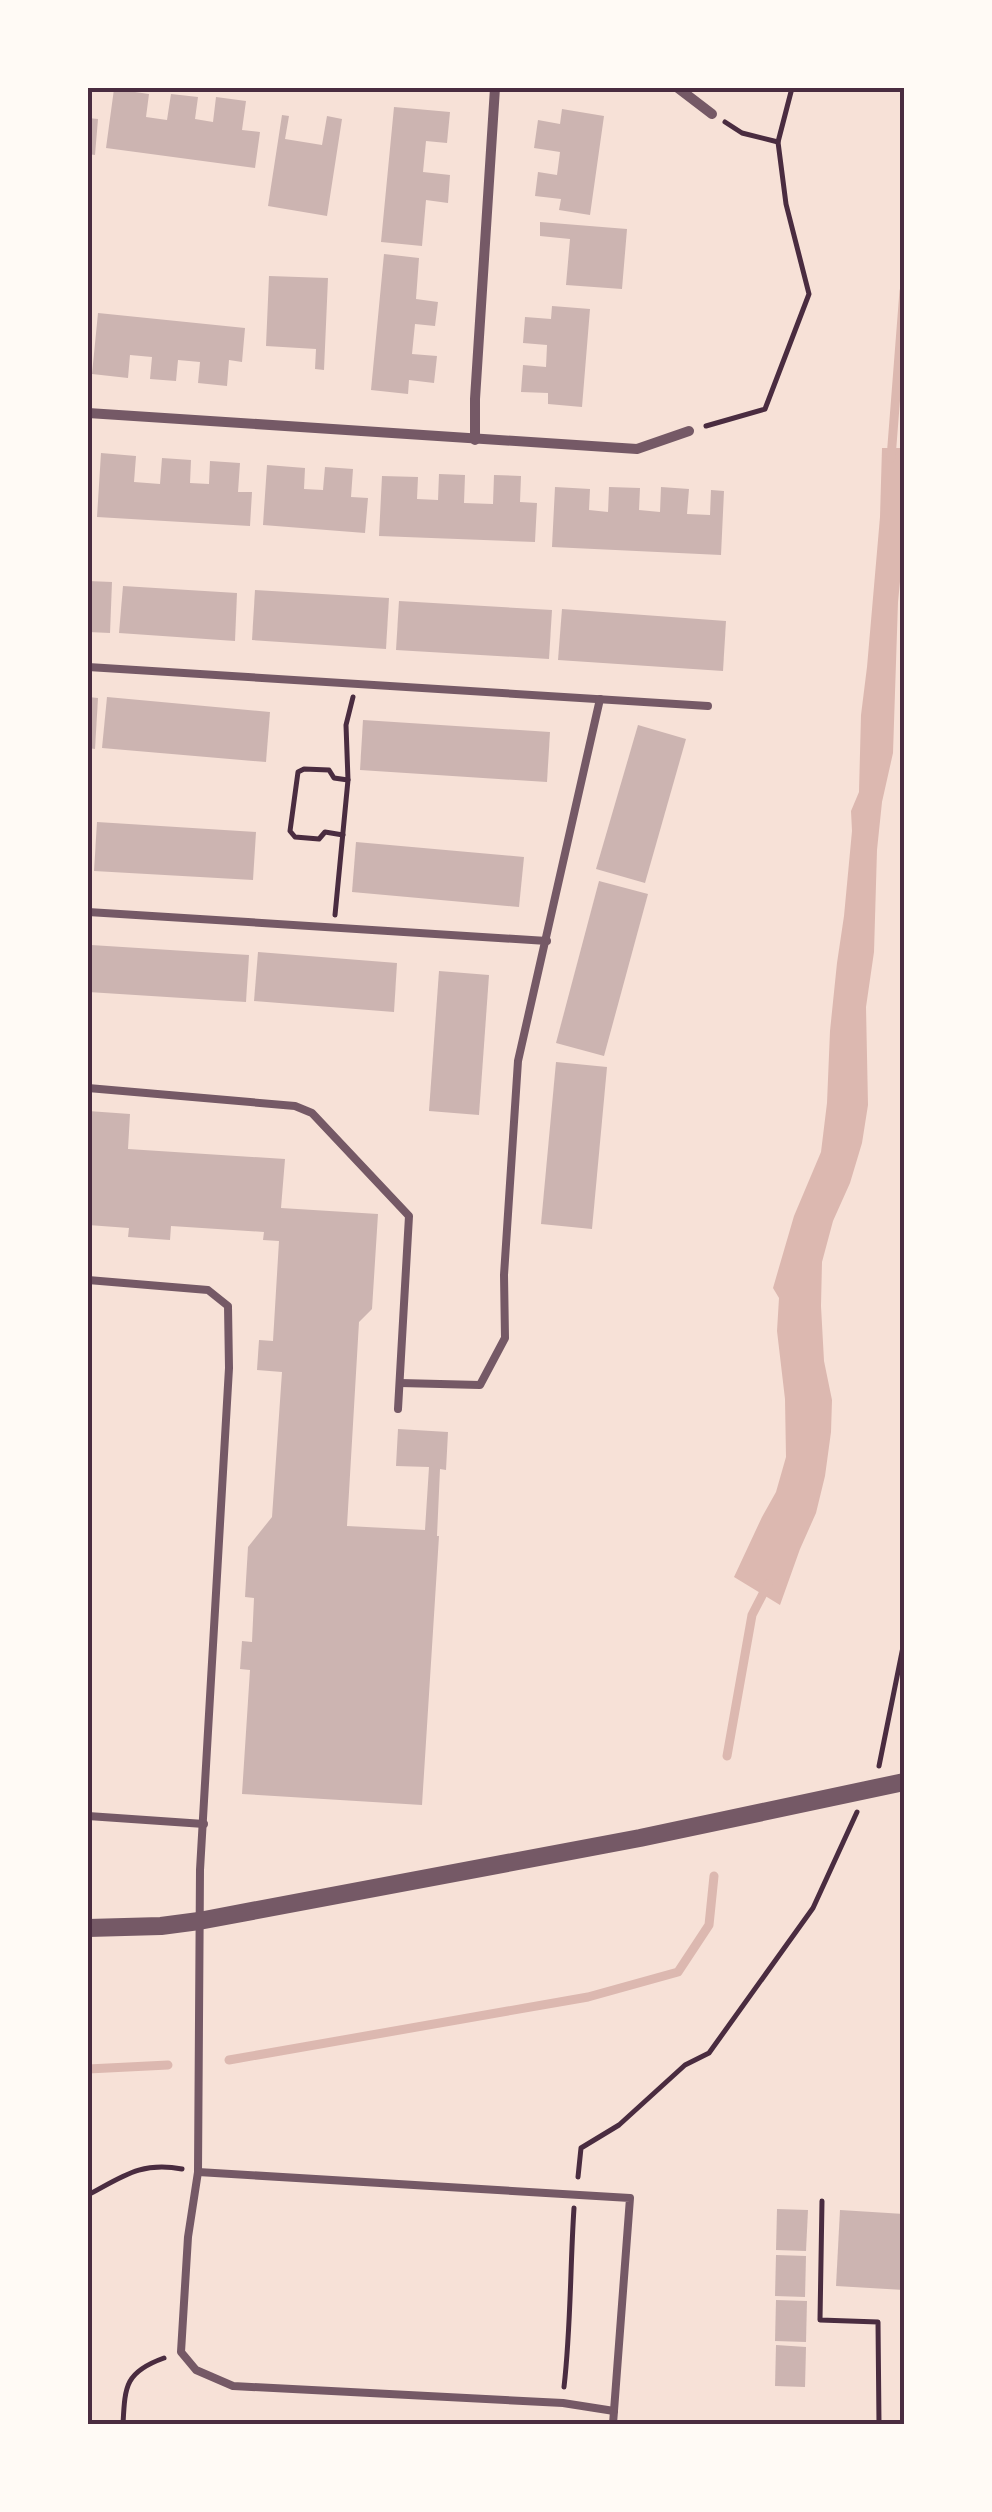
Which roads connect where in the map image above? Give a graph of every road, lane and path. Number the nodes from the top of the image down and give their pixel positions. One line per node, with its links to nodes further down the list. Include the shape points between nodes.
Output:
1 (495, 88): 8 (street)
2 (678, 88): 4 (street)
3 (792, 88): 5 (path)
4 (712, 114): 5 (path, via 742,133)
5 (778, 142): 7 (path, via 808,294 764,409)
6 (88, 414): 8 (street)
7 (689, 431): 8 (street, via 638,449)
8 (475, 440)
9 (88, 667): 10 (lane)
10 (356, 684): 11 (lane); 13 (path, via 346,724)
11 (600, 700): 12 (lane); 17 (lane)
12 (708, 706)
13 (348, 780): 14 (path); 14 (path, via 334,778 330,770 298,772 290,831 319,839 325,832)
14 (343, 834): 16 (path)
15 (88, 912): 16 (lane)
16 (334, 928): 17 (lane)
17 (547, 941): 20 (lane, via 518,1061 505,1338 480,1385)
18 (88, 1088): 20 (lane, via 295,1106 312,1114 409,1216)
19 (88, 1280): 26 (lane, via 208,1290 228,1306)
20 (400, 1383): 21 (lane)
21 (398, 1409)
22 (904, 1642): 24 (path, via 879,1765)
23 (904, 1782): 24 (street)
24 (867, 1789): 27 (street); 30 (path, via 802,1924 709,2053 685,2064 619,2125 581,2148)
25 (88, 1816): 26 (lane)
26 (204, 1824): 27 (lane)
27 (199, 1921): 28 (street); 29 (lane)
28 (88, 1928)
29 (198, 2172): 30 (lane); 31 (path, via 155,2165); 33 (lane)
30 (576, 2195): 34 (path); 35 (lane, via 630,2198)
31 (88, 2196)
32 (822, 2201): 38 (path, via 820,2320 878,2322)
33 (182, 2352): 34 (lane, via 196,2370 232,2386); 36 (path, via 143,2366 130,2379)
34 (562, 2404): 35 (lane)
35 (614, 2411): 37 (lane)
36 (123, 2424)
37 (613, 2424)
38 (878, 2424)

